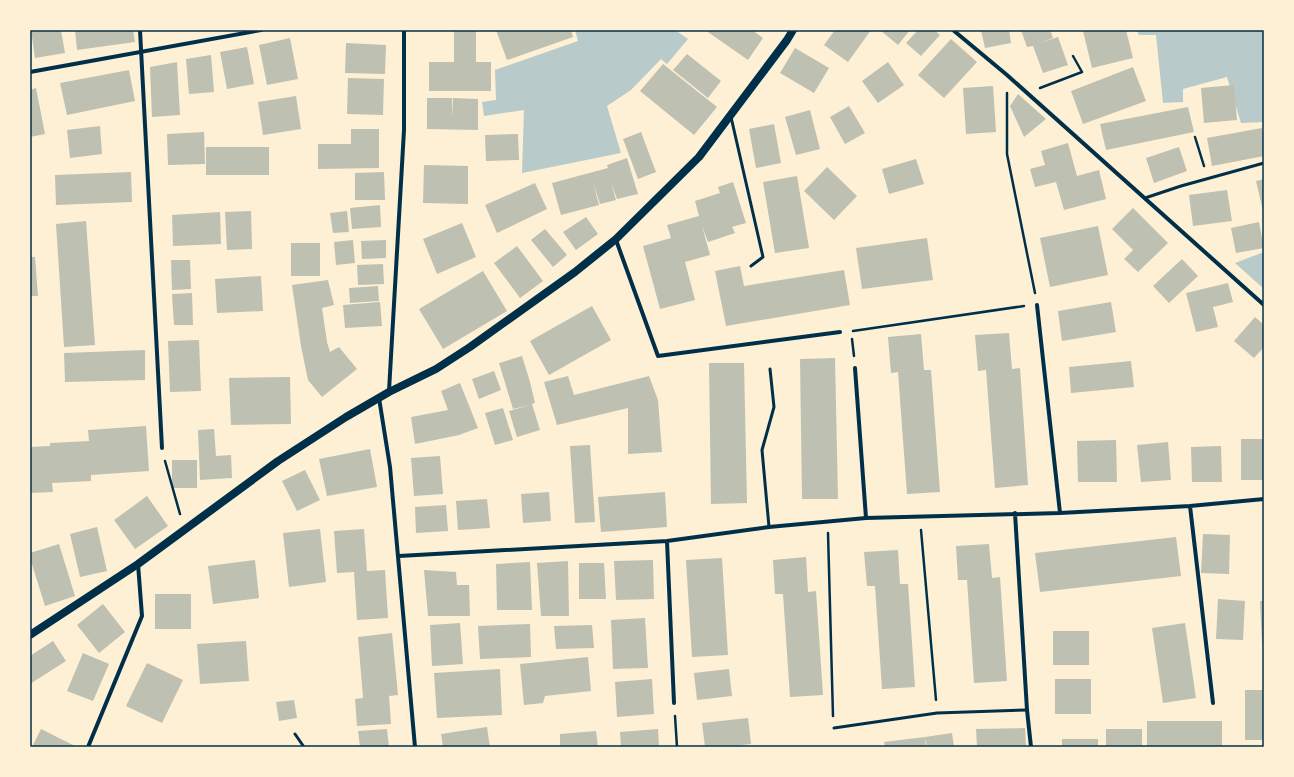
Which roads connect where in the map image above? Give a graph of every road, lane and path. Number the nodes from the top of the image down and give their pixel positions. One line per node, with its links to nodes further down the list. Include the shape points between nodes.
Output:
1 (140, 30): 6 (street)
2 (261, 30): 6 (street)
3 (404, 30): 22 (street, via 404,130)
4 (793, 30): 11 (main road)
5 (953, 30): 9 (street)
6 (141, 51): 8 (street); 24 (street)
7 (1073, 56): 10 (path, via 1082,72)
8 (30, 72)
9 (1007, 75): 10 (street); 16 (path, via 1007,154)
10 (1026, 93): 13 (street)
11 (731, 115): 14 (main road, via 699,157); 15 (lane, via 763,256)
12 (1264, 163): 13 (lane)
13 (1145, 198): 17 (street)
14 (616, 239): 19 (street, via 658,356); 22 (main road, via 575,272 470,347 436,369)
15 (751, 266)
16 (1037, 305): 18 (path); 28 (street)
17 (1264, 305)
18 (850, 331)
19 (840, 332)
20 (855, 368): 30 (street)
21 (770, 369): 32 (lane, via 774,407 762,450)
22 (389, 392): 23 (main road)
23 (379, 398): 33 (main road, via 278,461); 35 (street, via 390,467)
24 (162, 448): 33 (path)
25 (1264, 499): 26 (street)
26 (1190, 506): 28 (street); 39 (street)
27 (1015, 513): 28 (street); 29 (street); 40 (street)
28 (1060, 513)
29 (919, 516): 30 (street); 41 (path)
30 (866, 518): 31 (street)
31 (828, 521): 32 (street); 42 (path)
32 (769, 527): 34 (street)
33 (185, 530): 36 (main road)
34 (667, 541): 35 (street); 38 (street)
35 (399, 556): 47 (street)
36 (138, 564): 37 (main road); 45 (street, via 142,616)
37 (30, 635)
38 (674, 703)
39 (1213, 703)
40 (1027, 710): 41 (lane); 49 (street)
41 (937, 713): 42 (lane)
42 (834, 728)
43 (676, 730): 48 (path)
44 (295, 734): 46 (lane)
45 (88, 747)
46 (304, 747)
47 (416, 747)
48 (677, 747)
49 (1031, 747)

